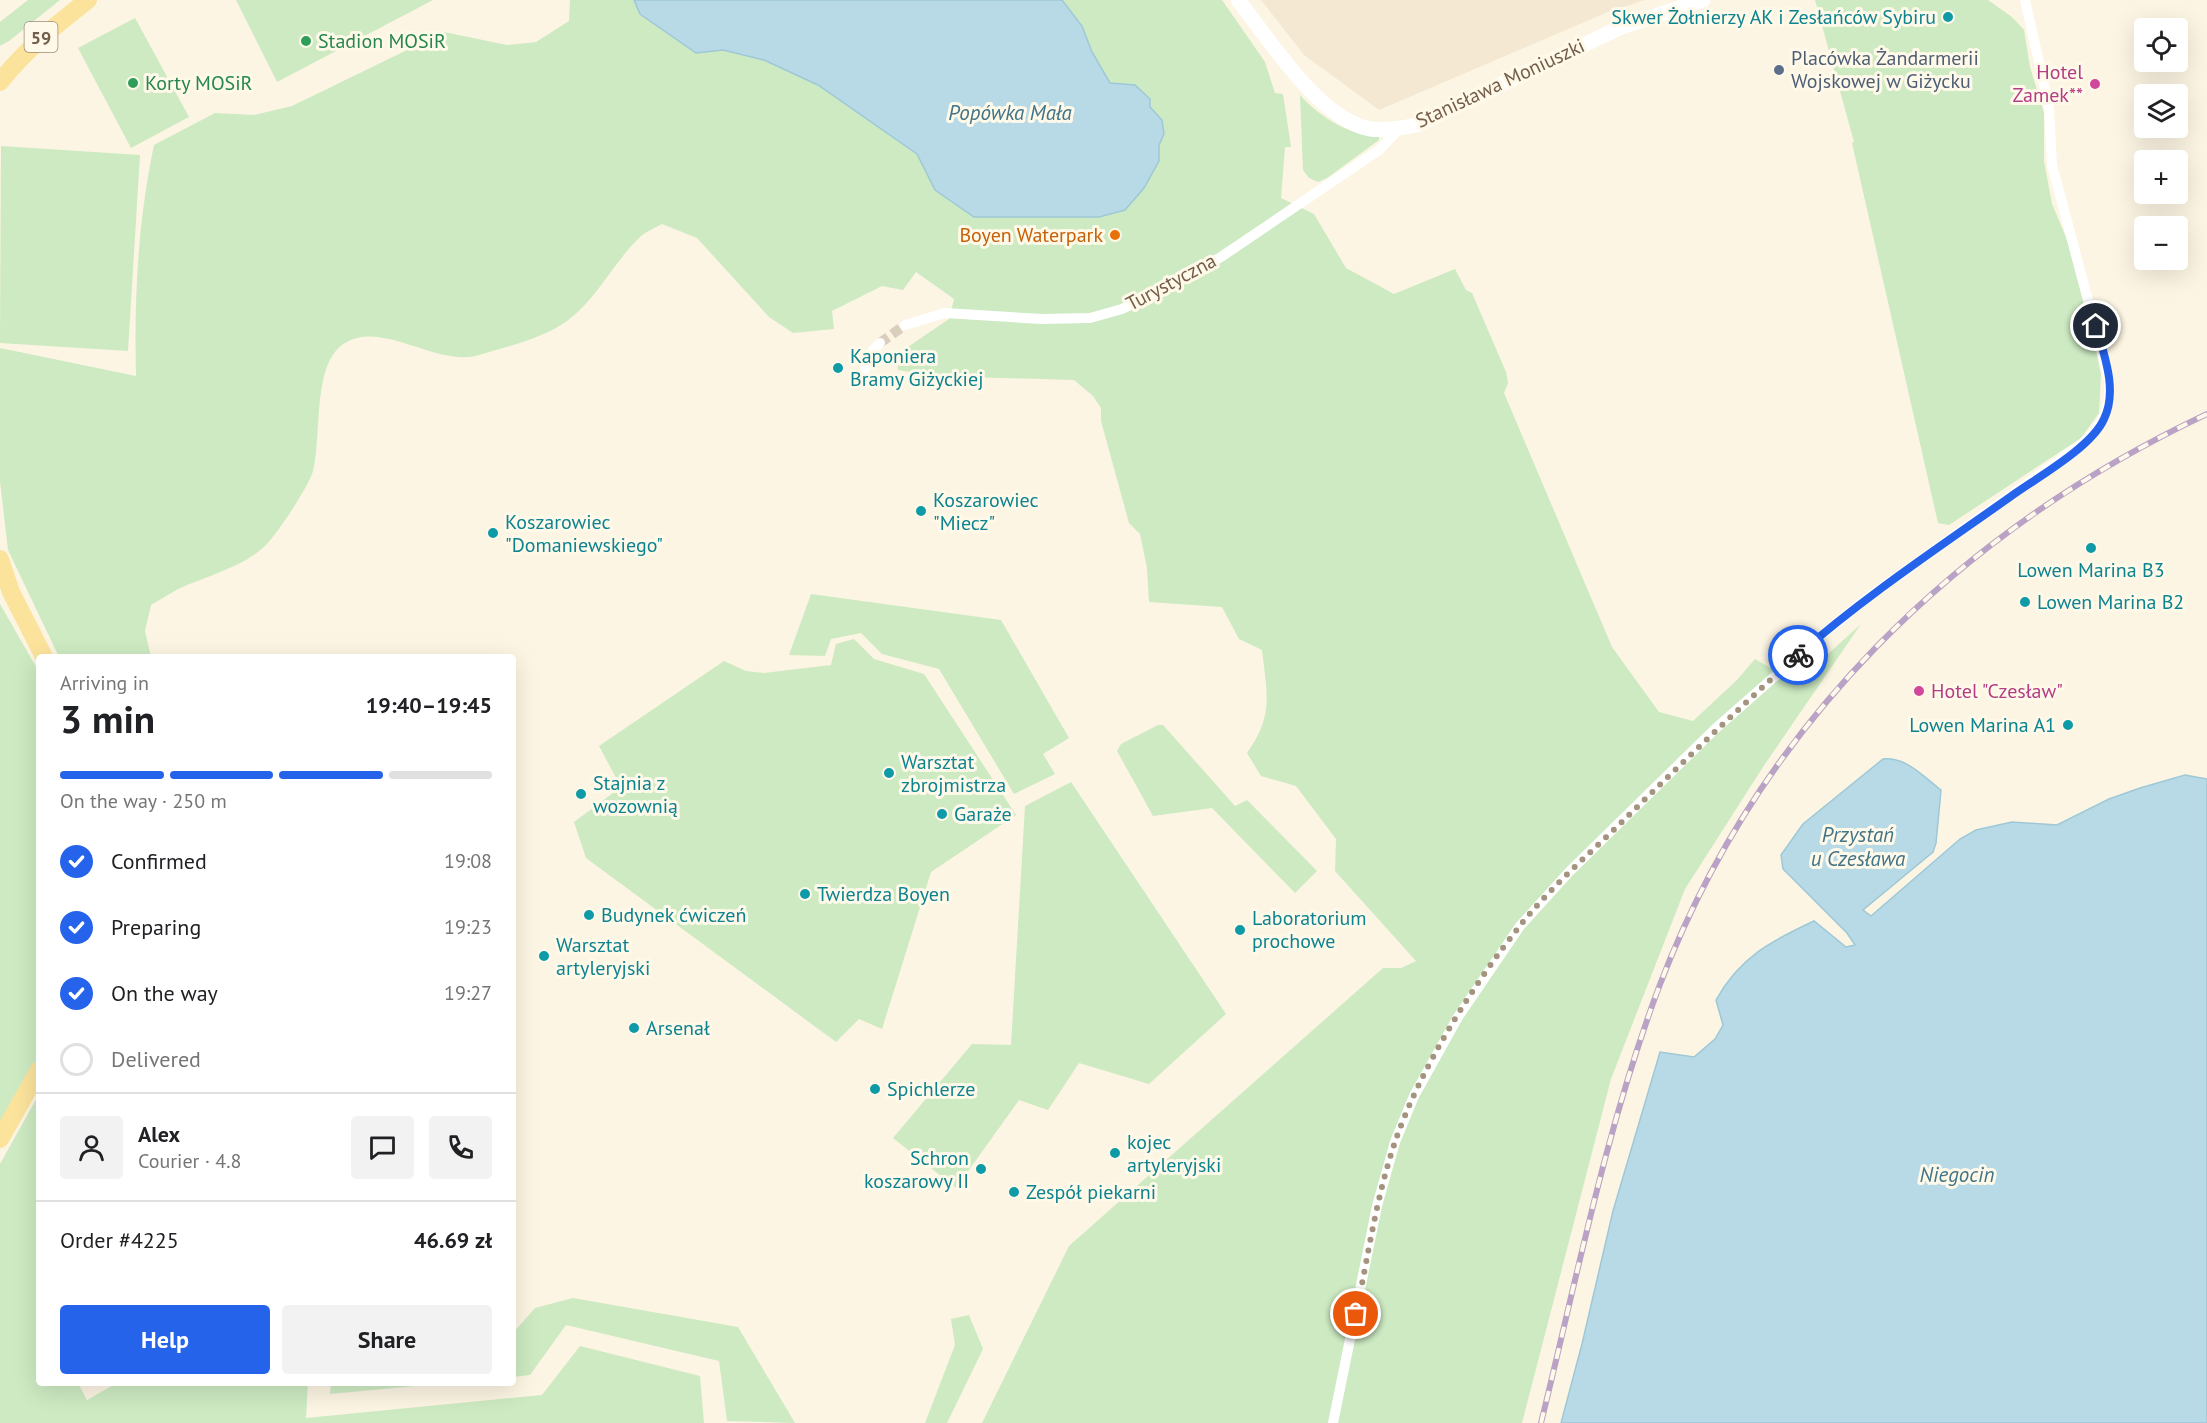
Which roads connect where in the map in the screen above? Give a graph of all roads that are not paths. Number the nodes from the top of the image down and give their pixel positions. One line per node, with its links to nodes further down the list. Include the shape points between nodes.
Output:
1 (88, 0): 5 (main road, 59, via 44,34)
2 (1238, 0): 6 (street, Stanisława Moniuszki, via 1323,104 1357,125 1371,129)
3 (1703, 0): 6 (street, Stanisława Moniuszki, via 1619,28 1417,125)
4 (2025, 0): 14 (street, via 2049,107 2052,165 2109,379 2105,418 2082,444 1822,634 1715,729 1569,872 1520,926 1458,1017 1414,1096 1395,1142 1377,1206)
5 (0, 82)
6 (1400, 128): 7 (street, Turystyczna, via 1379,150 1221,257 1122,309 1090,318 945,314)
7 (905, 325)
8 (880, 343): 9 (street)
9 (864, 371)
10 (0, 559): 11 (main road, via 11,592)
11 (42, 654)
12 (36, 1075): 13 (main road)
13 (0, 1139)
14 (1333, 1423)

